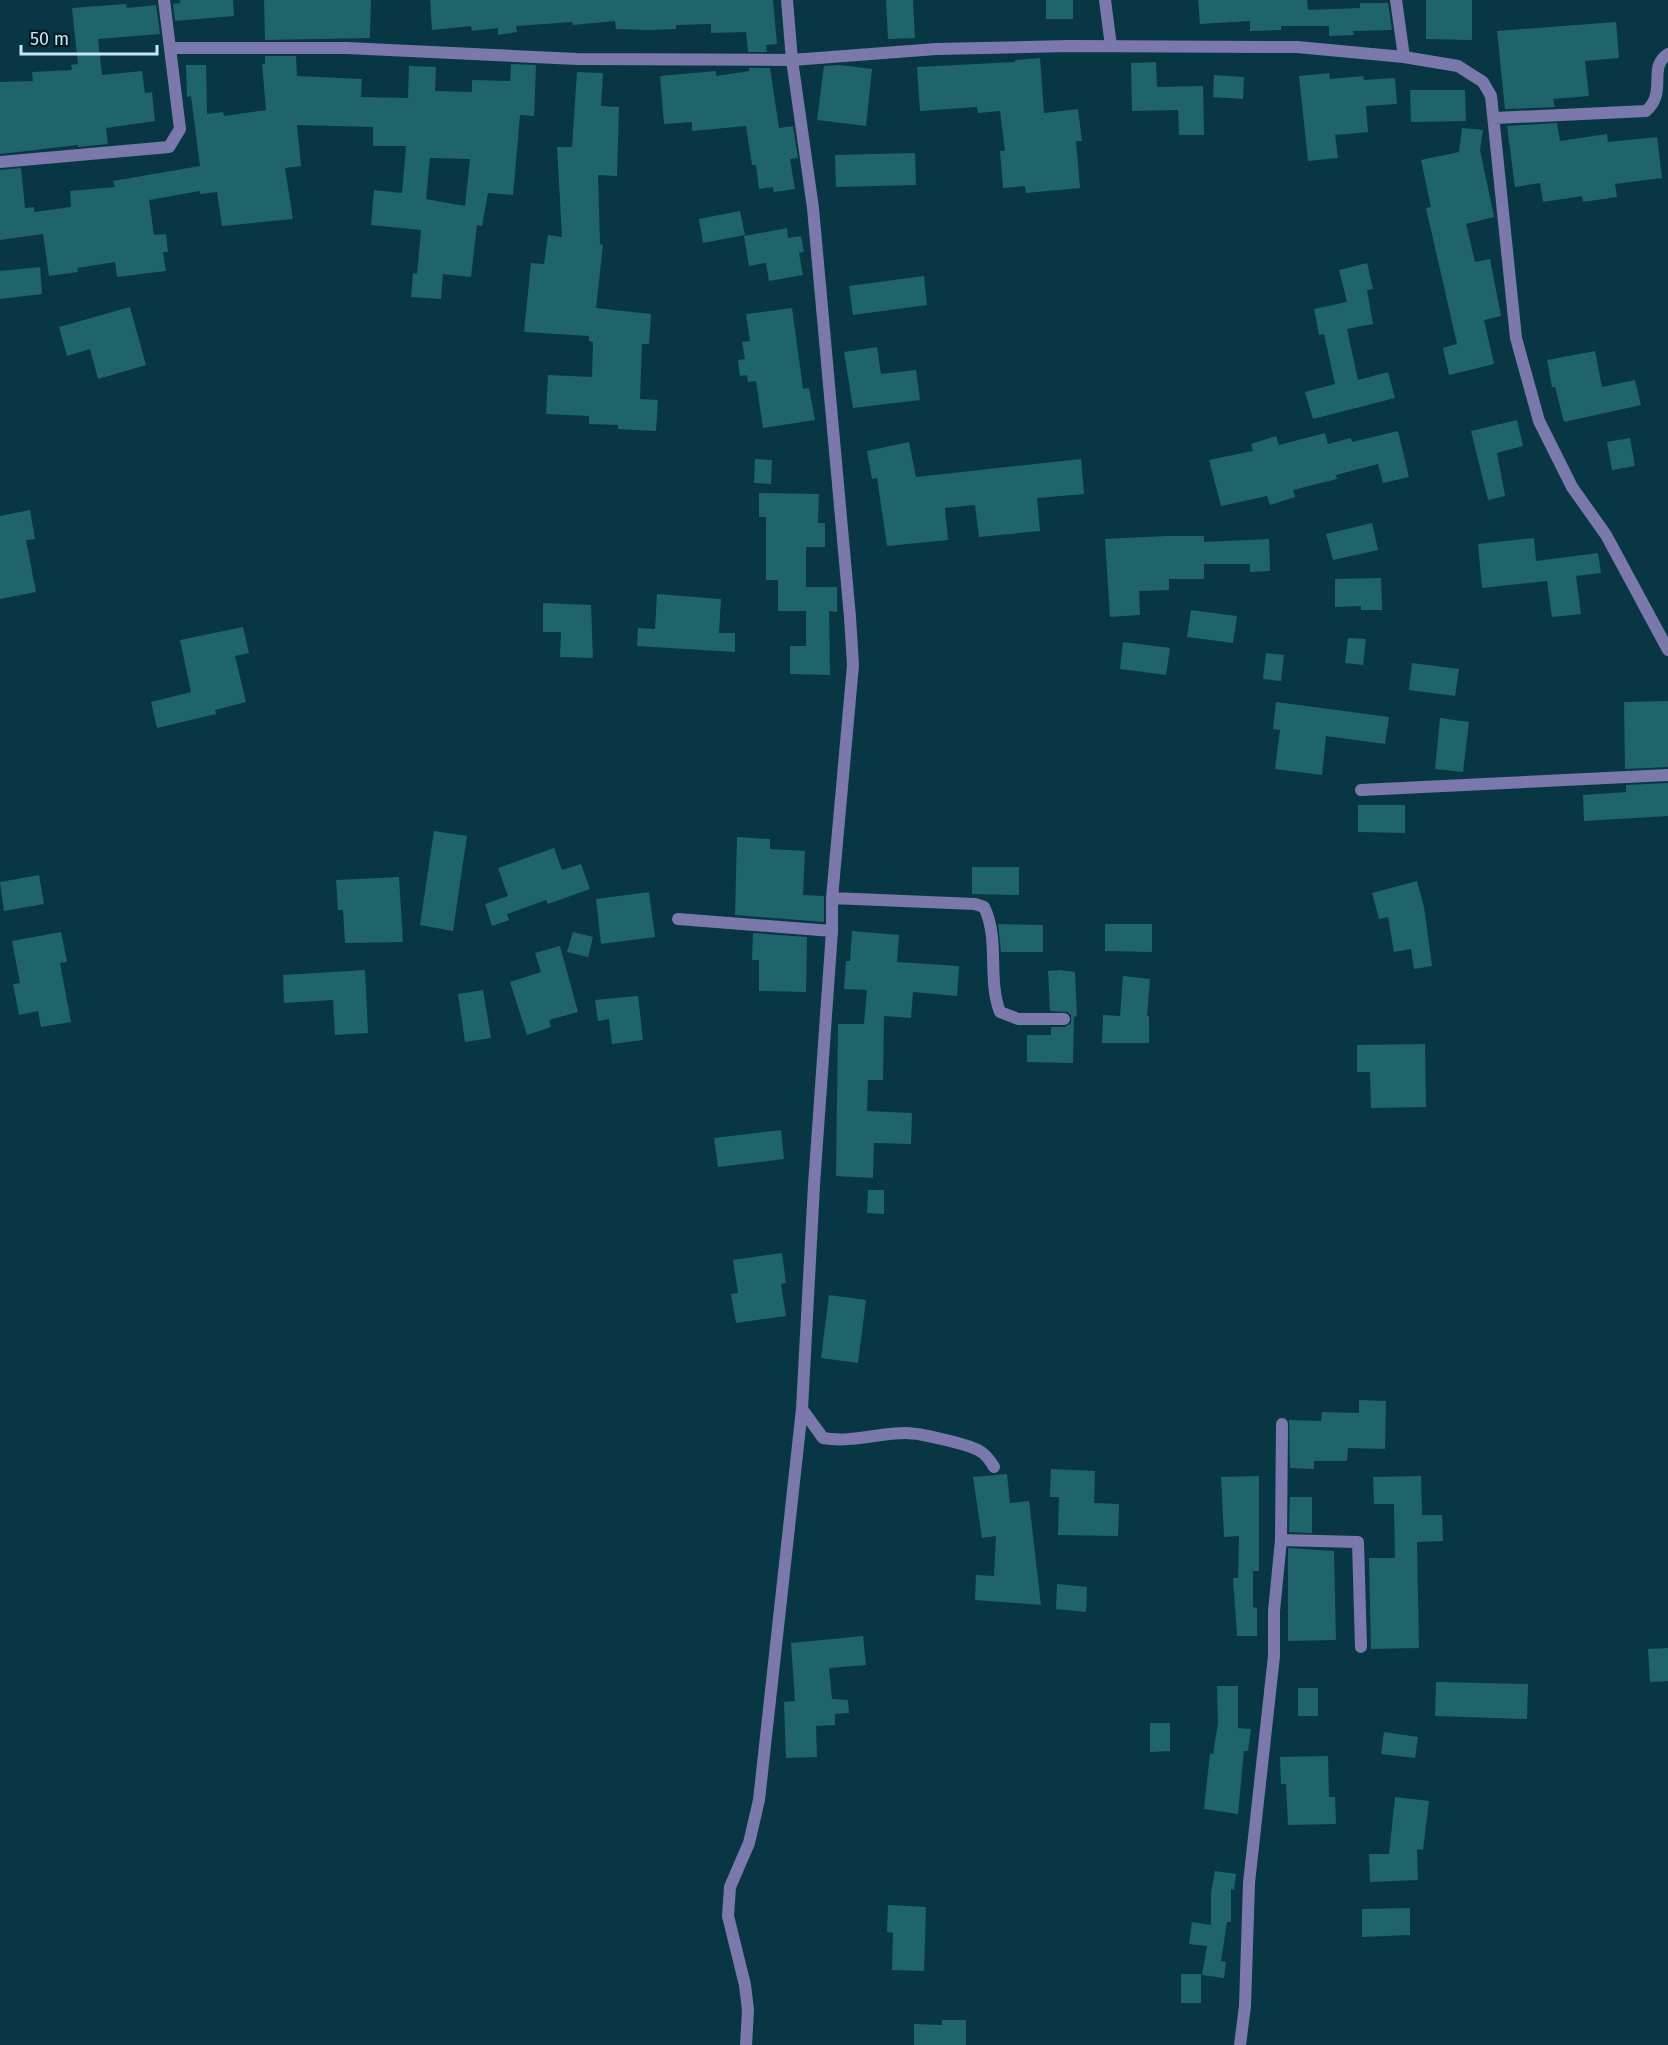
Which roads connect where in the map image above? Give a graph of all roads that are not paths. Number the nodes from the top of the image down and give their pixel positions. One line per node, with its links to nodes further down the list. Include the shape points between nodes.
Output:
1 (164, 0): 6 (street)
2 (787, 0): 9 (street)
3 (1105, 0): 5 (street)
4 (1396, 0): 8 (street)
5 (1111, 46): 8 (street, via 1297,47); 9 (street, via 936,49)
6 (170, 48): 9 (street, via 347,48 577,59); 11 (street, via 180,129 169,147)
7 (1668, 54): 10 (street, via 1657,67 1659,92 1646,111)
8 (1404, 57): 10 (street, via 1458,66 1472,73 1491,96)
9 (792, 60): 15 (street, via 813,208 850,617 852,676)
10 (1495, 118): 12 (street, via 1516,338 1539,421 1572,487 1606,535)
11 (0, 162)
12 (1668, 650)
13 (1668, 775): 14 (street)
14 (1361, 790)
15 (832, 898): 17 (street); 18 (street, via 984,907 1000,1012 1018,1019)
16 (678, 920): 17 (street)
17 (832, 931): 19 (street)
18 (1064, 1019)
19 (802, 1409): 21 (street, via 823,1438 922,1435 978,1450); 24 (street, via 759,1800 749,1843 730,1887 731,1937 748,2010)
20 (1282, 1424): 22 (street)
21 (994, 1467)
22 (1281, 1540): 23 (street, via 1358,1542); 25 (street, via 1274,1656 1249,1883)
23 (1361, 1647)
24 (746, 2045)
25 (1240, 2045)

